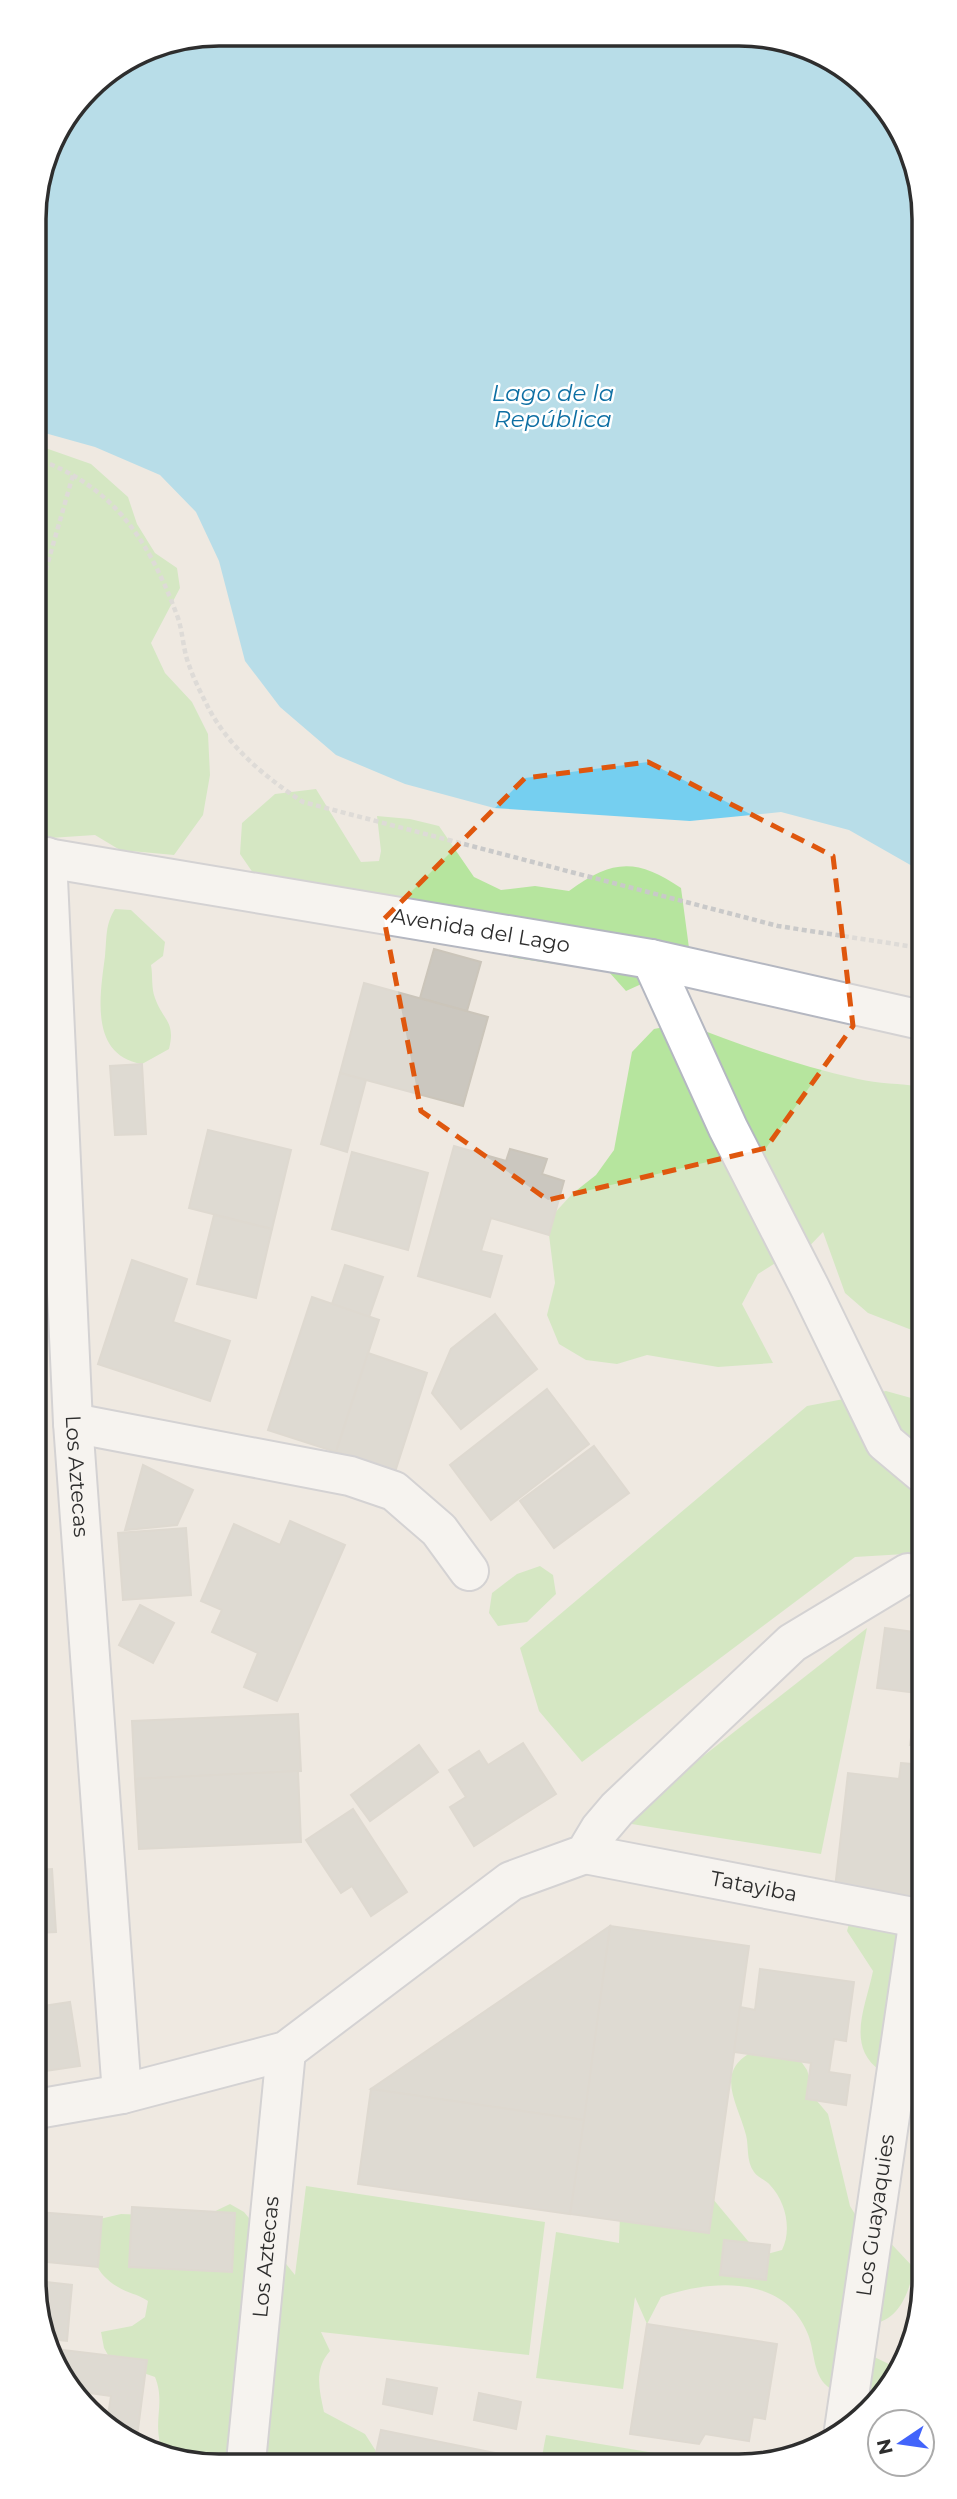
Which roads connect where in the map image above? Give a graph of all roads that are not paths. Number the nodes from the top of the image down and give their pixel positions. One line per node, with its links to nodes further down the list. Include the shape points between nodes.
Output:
1 (46, 857): 3 (street, Avenida del Lago)
2 (46, 942): 5 (street, Los Aztecas)
3 (651, 959): 4 (street, Avenida del Lago); 6 (street, via 728,1128 885,1442)
4 (912, 1018)
5 (74, 1423): 7 (street, via 350,1476 394,1491 439,1530); 13 (street, Los Aztecas)
6 (911, 1464)
7 (469, 1571)
8 (911, 1574): 9 (street, via 792,1643 617,1810)
9 (585, 1854): 10 (street, Tatayiba); 12 (street, via 511,1881)
10 (911, 1917)
11 (911, 1984): 15 (street, Los Guayaquies)
12 (286, 2051): 13 (street); 16 (street, Los Aztecas)
13 (122, 2094): 14 (street)
14 (46, 2107)
15 (846, 2416)
16 (247, 2454)

